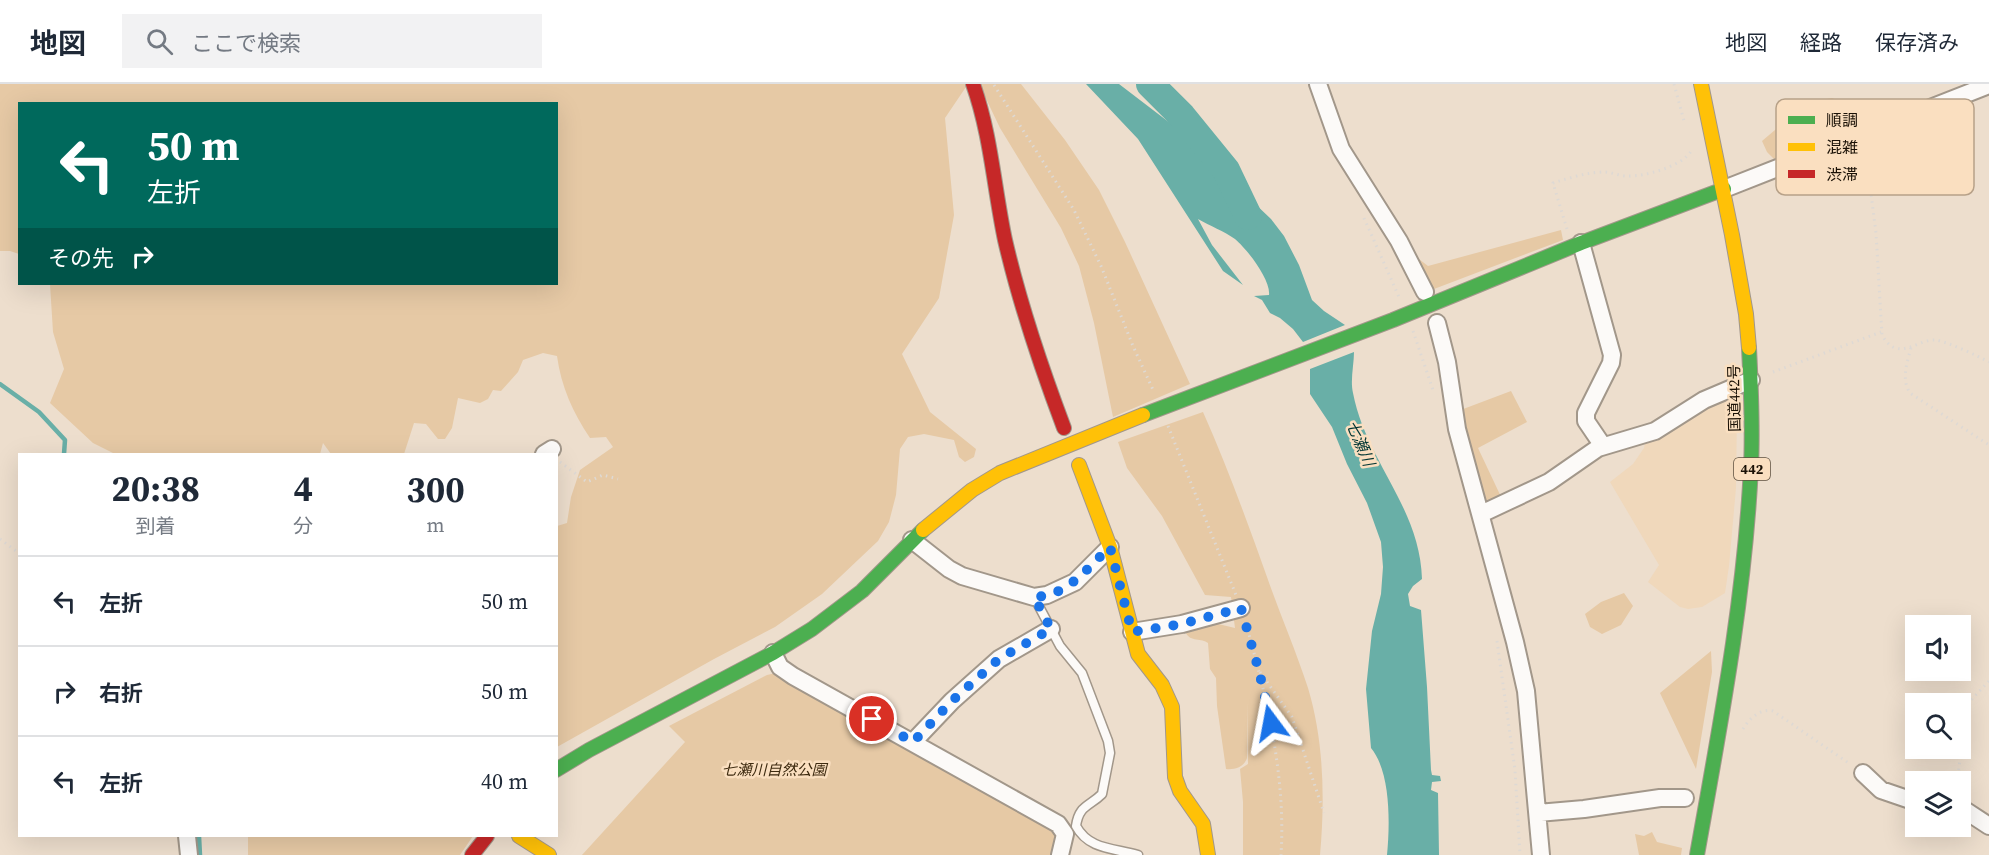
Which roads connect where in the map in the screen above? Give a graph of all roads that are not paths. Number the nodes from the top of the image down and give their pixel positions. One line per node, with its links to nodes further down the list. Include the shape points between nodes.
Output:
1 (973, 84): 12 (main road, via 983,110 1000,214 1026,323)
2 (1318, 84): 9 (street, via 1341,149 1399,241)
3 (1701, 84): 7 (main road, 国道442号 / 442)
4 (1989, 85): 5 (street)
5 (1953, 99)
6 (1776, 169): 7 (street)
7 (1724, 189): 8 (main road); 11 (main road, 国道442号 / 442, via 1746,319)
8 (1575, 240): 13 (street, via 1612,355 1586,413 1586,421); 16 (main road, via 1393,320 1000,474 957,501)
9 (1425, 292)
10 (1437, 323): 15 (street, via 1457,429)
11 (1751, 380): 13 (street, via 1704,400 1648,434); 42 (main road, 国道442号 / 442, via 1751,482 1744,567)
12 (1064, 428)
13 (1603, 446): 15 (street, via 1549,482)
14 (1079, 465): 17 (main road)
15 (1481, 513): 28 (street, via 1527,692)
16 (912, 540): 18 (street, via 962,576); 22 (main road, via 849,603)
17 (1110, 547): 18 (street, via 1075,582); 21 (main road)
18 (1034, 597): 20 (lane)
19 (1241, 608): 21 (street)
20 (1051, 629): 23 (street, via 999,659); 31 (lane, via 1082,673 1110,747 1102,794 1085,805)
21 (1132, 632): 40 (main road, via 1140,657 1159,681 1172,707 1174,777 1203,824)
22 (772, 653): 23 (street, via 780,667 793,676); 24 (main road)
23 (913, 742): 31 (street)
24 (558, 769)
25 (1863, 772): 27 (street, via 1881,790)
26 (1685, 798): 28 (street)
27 (1905, 798)
28 (1538, 813): 41 (street)
29 (1971, 814): 30 (street)
30 (1989, 826)
31 (1070, 828): 38 (street); 39 (lane, via 1090,843)
32 (187, 837): 35 (street)
33 (486, 837): 36 (main road)
34 (521, 837): 37 (main road)
35 (189, 855)
36 (472, 855)
37 (549, 855)
38 (1060, 855)
39 (1138, 855)
40 (1208, 855)
41 (1541, 855)
42 (1697, 855)

